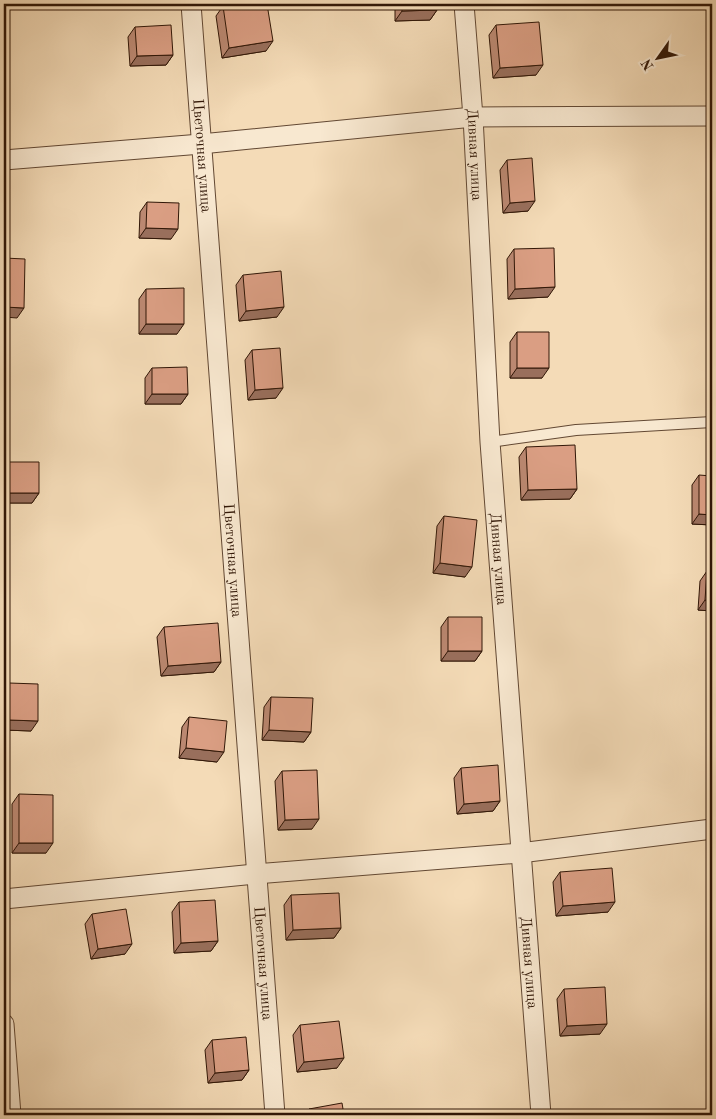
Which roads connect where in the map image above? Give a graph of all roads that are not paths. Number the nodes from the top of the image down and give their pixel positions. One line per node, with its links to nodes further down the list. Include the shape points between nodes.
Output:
1 (191, 4): 5 (street, Цветочная улица)
2 (464, 4): 4 (street, Дивная улица)
3 (712, 116): 4 (street)
4 (473, 118): 5 (street); 8 (street, Дивная улица)
5 (201, 144): 6 (street); 11 (street, Цветочная улица)
6 (4, 160)
7 (712, 422): 8 (lane, via 576,430)
8 (490, 442): 10 (street, Дивная улица)
9 (712, 829): 10 (street)
10 (520, 853): 11 (street); 16 (street, Дивная улица)
11 (255, 874): 12 (street); 15 (street, Цветочная улица)
12 (4, 900)
13 (4, 1024): 14 (street)
14 (11, 1115)
15 (275, 1115)
16 (541, 1115)

